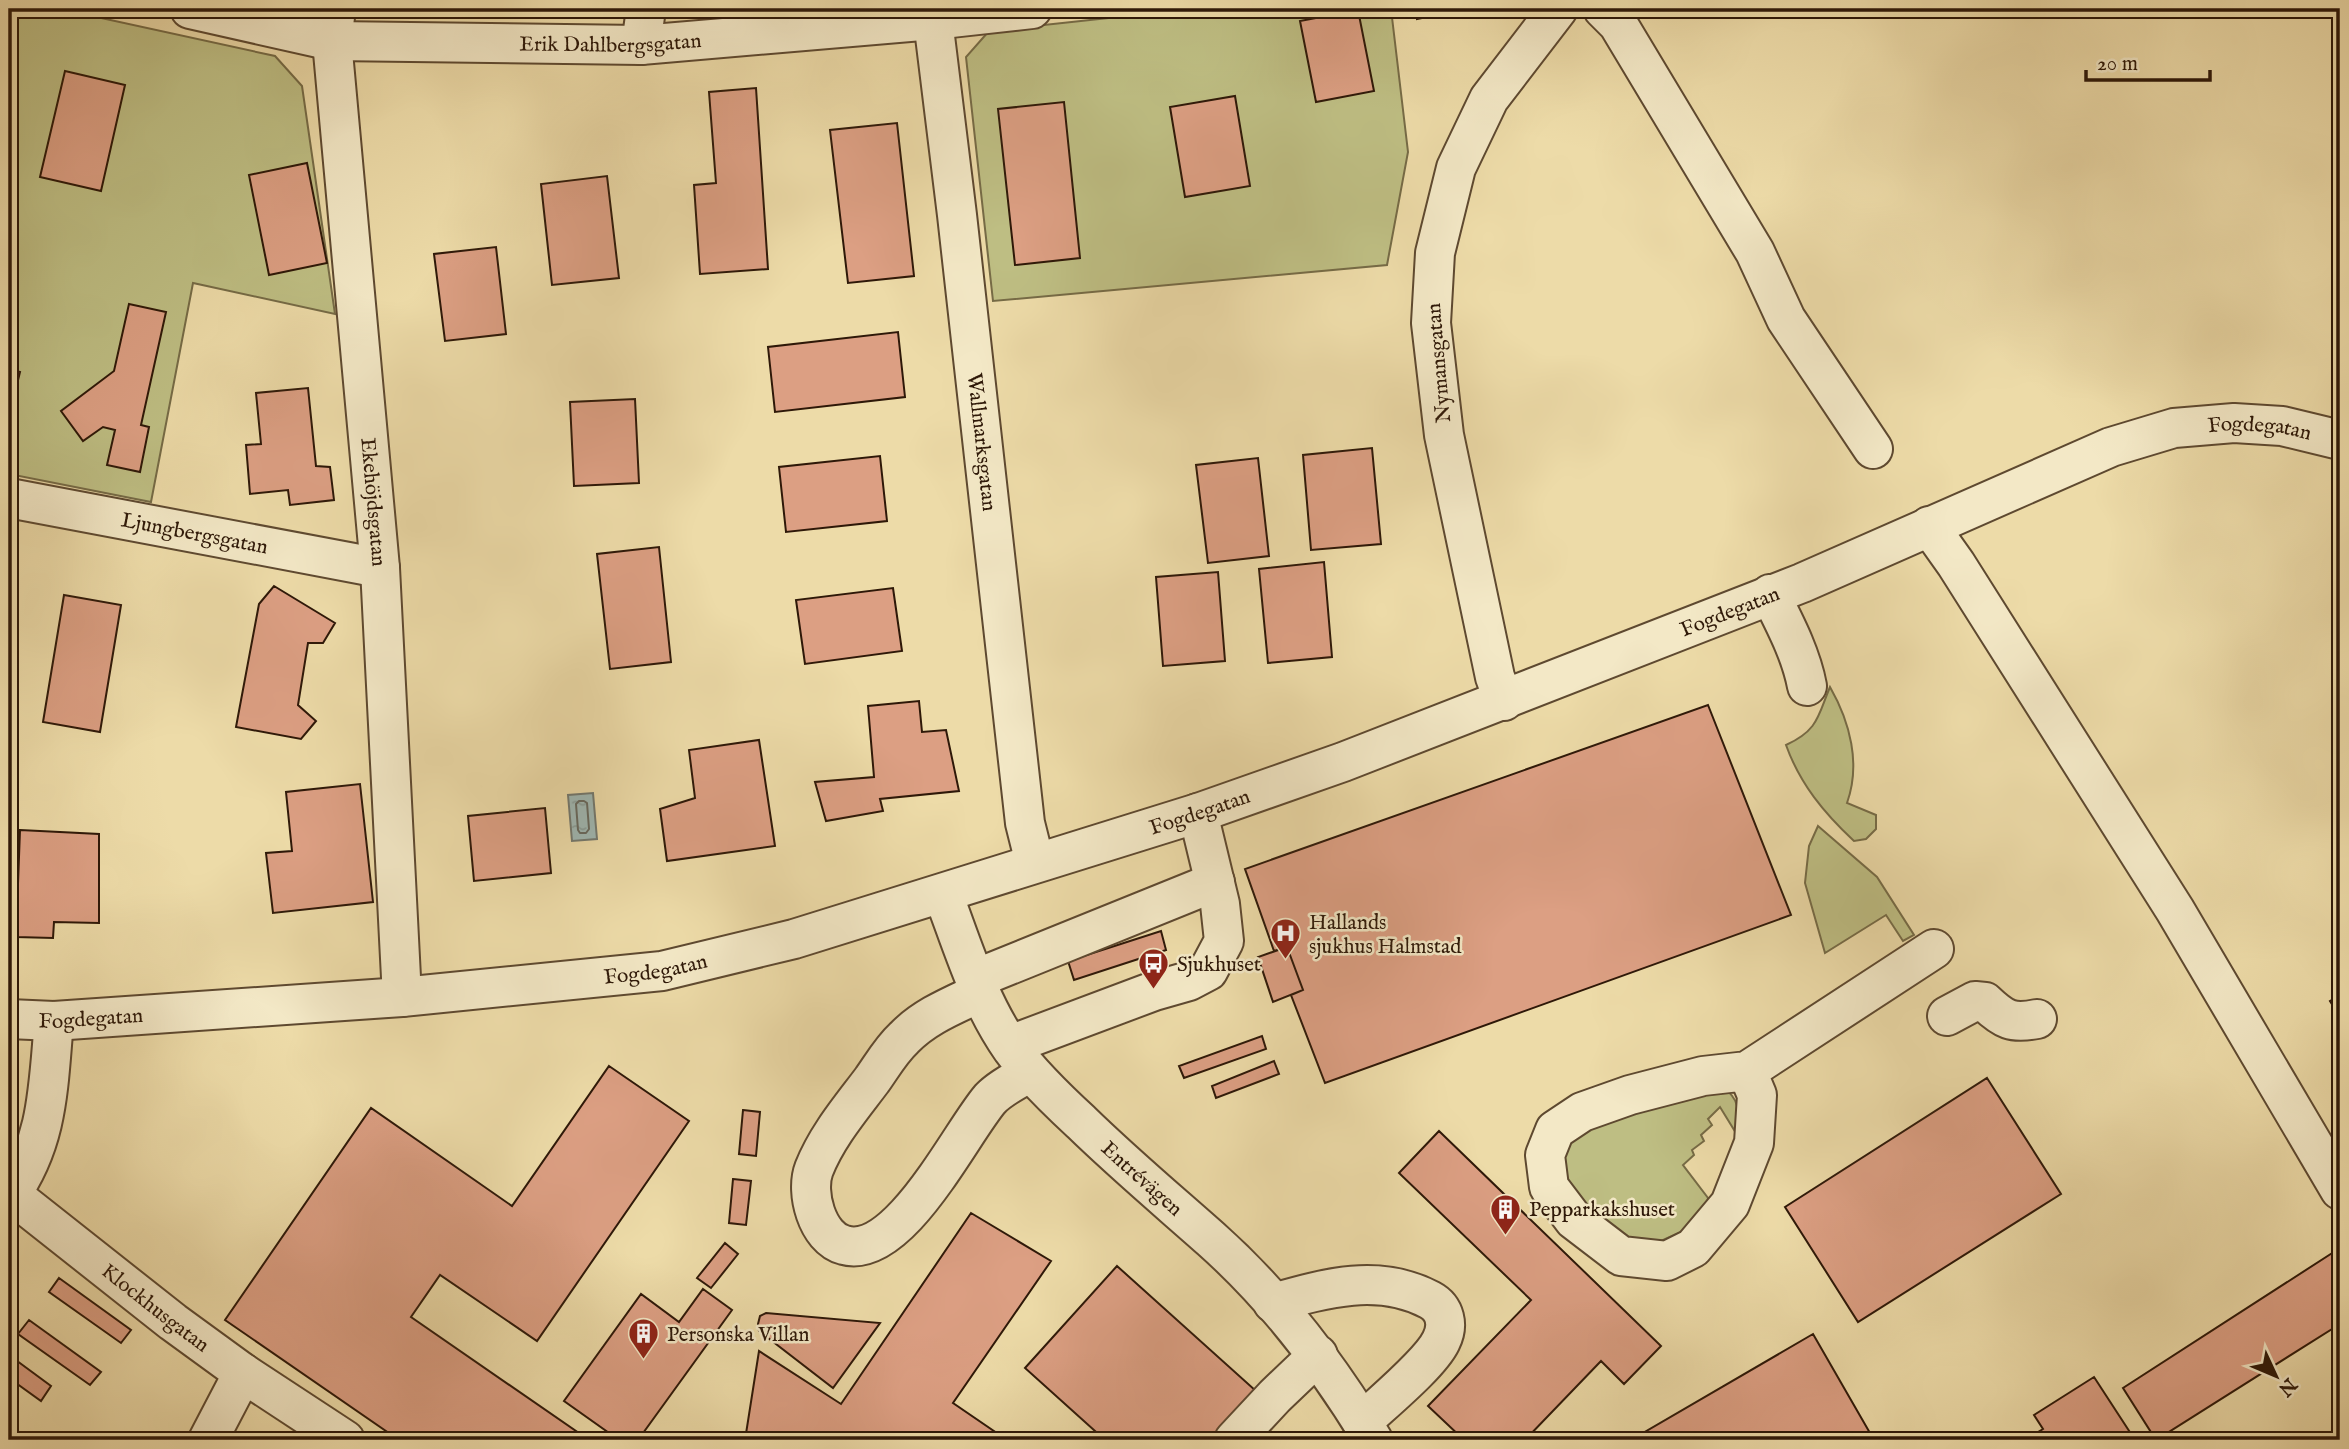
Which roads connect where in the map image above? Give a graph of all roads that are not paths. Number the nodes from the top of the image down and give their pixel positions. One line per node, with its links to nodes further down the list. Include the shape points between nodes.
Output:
1 (190, 9): 6 (street, Erik Dahlbergsgatan)
2 (1032, 9): 5 (street, Erik Dahlbergsgatan)
3 (1558, 9): 15 (street, Nymansgatan, via 1489,99 1456,168 1434,253 1431,323 1444,435)
4 (1603, 9): 9 (street, via 1618,24 1755,252 1786,319)
5 (933, 20): 7 (street, Erik Dahlbergsgatan); 17 (street, Wallmarksgatan, via 1025,823)
6 (334, 25): 7 (street, Erik Dahlbergsgatan); 12 (street, Ekehöjdsgatan)
7 (643, 27)
8 (2340, 440): 11 (street, Fogdegatan, via 2282,426 2234,423 2174,428 2111,447)
9 (1873, 449)
10 (9, 498): 12 (street, Ljungbergsgatan)
11 (1929, 526): 13 (street, Fogdegatan); 29 (street, via 2175,910)
12 (380, 568): 22 (street, Ekehöjdsgatan)
13 (1770, 594): 14 (street); 15 (street, Fogdegatan)
14 (1807, 686)
15 (1504, 701): 16 (street, Fogdegatan)
16 (1198, 813): 17 (street, Fogdegatan); 18 (street)
17 (1035, 863): 19 (street, Fogdegatan)
18 (1215, 883): 21 (street); 27 (street, via 1224,941 1208,971 1154,991)
19 (943, 894): 21 (street, Entrévägen); 22 (street, Fogdegatan, via 794,939 662,971)
20 (1934, 949): 28 (street)
21 (978, 986): 27 (street, Entrévägen); 27 (street, via 903,1038 832,1133 813,1171 815,1215 826,1234 844,1245 865,1246 905,1219)
22 (402, 997): 26 (street, Fogdegatan)
23 (1947, 1016): 25 (street, via 1975,1001 1985,1002 2017,1023)
24 (9, 1019): 26 (street, Fogdegatan)
25 (2037, 1019)
26 (54, 1021): 30 (street, via 46,1114 23,1177)
27 (1020, 1059): 31 (street, Entrévägen, via 1130,1170 1213,1241)
28 (1747, 1071): 28 (street, via 1703,1076 1582,1112 1555,1130 1545,1155 1549,1187 1574,1220 1620,1256 1667,1261 1693,1248 1731,1204 1754,1143 1757,1095)
29 (2340, 1189)
30 (10, 1196): 33 (street, Klockhusgatan)
31 (1273, 1303): 32 (street, Entrévägen); 34 (street, via 1365,1283 1414,1291 1439,1304 1447,1322 1441,1342)
32 (1318, 1356): 34 (street, Entrévägen); 37 (street)
33 (243, 1373): 35 (street); 36 (street, Klockhusgatan)
34 (1368, 1431)
35 (221, 1435)
36 (345, 1440)
37 (1234, 1440)

